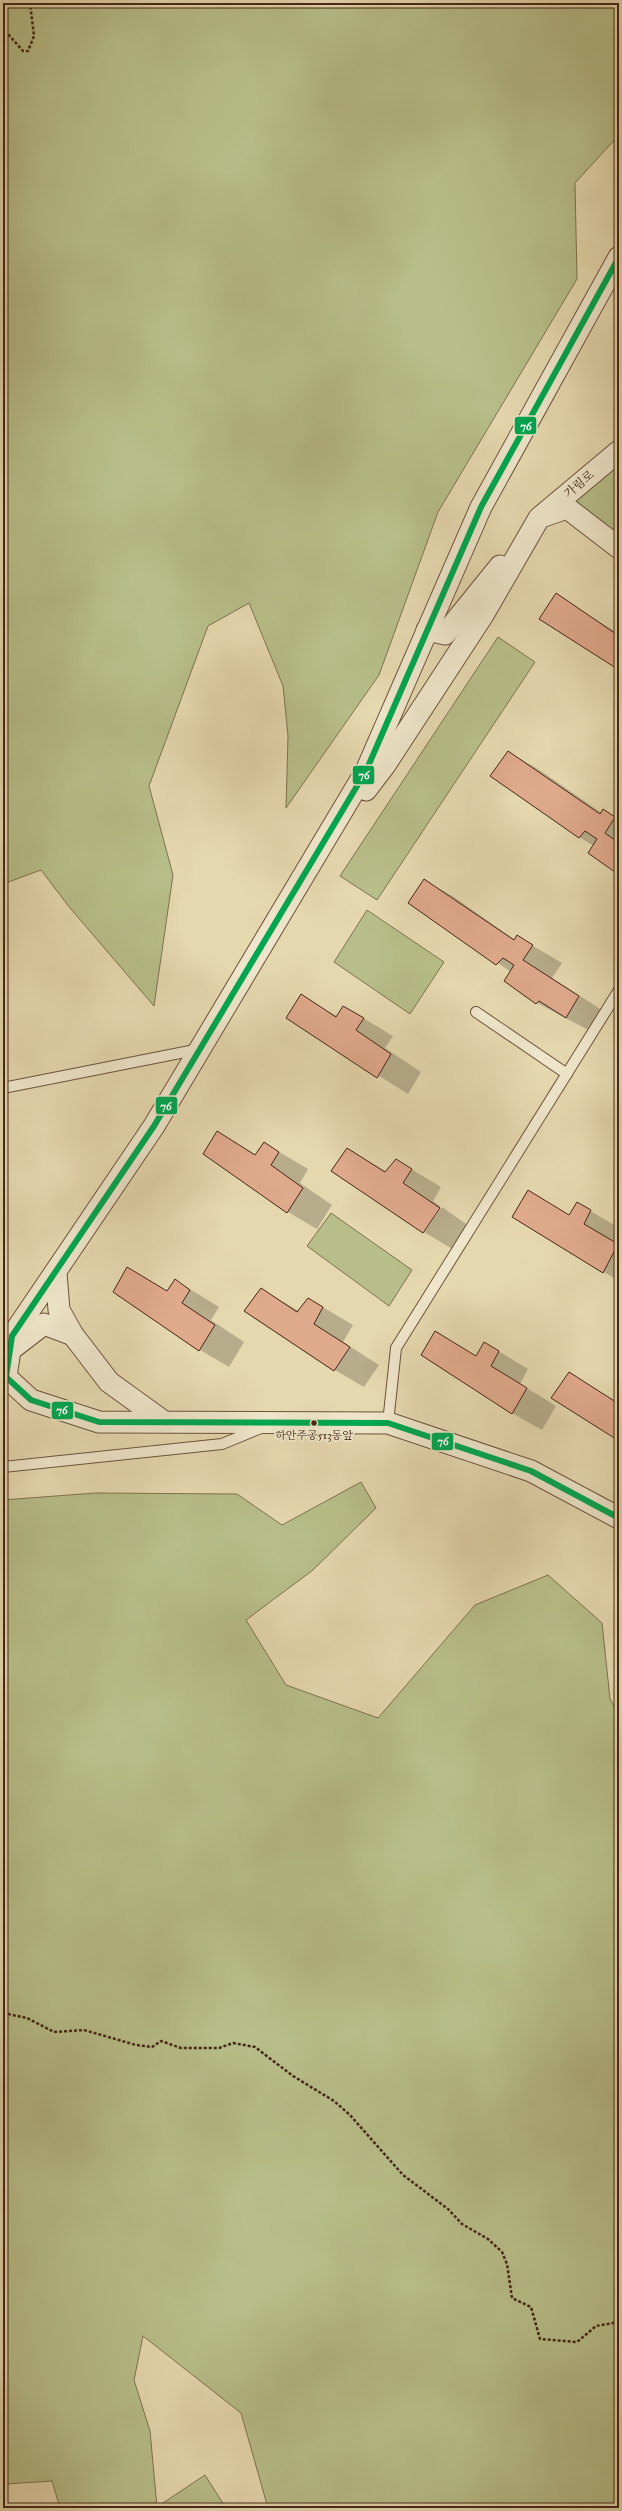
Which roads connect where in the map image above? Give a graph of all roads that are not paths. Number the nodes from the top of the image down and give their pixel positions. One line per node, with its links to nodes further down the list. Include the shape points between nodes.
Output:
1 (619, 257): 5 (street, via 481,507)
2 (619, 451): 3 (street, 가림로)
3 (539, 518): 4 (street, via 567,508); 5 (street, via 445,634); 6 (street, via 483,615 385,765)
4 (619, 548)
5 (427, 630): 6 (street, via 366,772)
6 (321, 846): 9 (street)
7 (619, 990): 10 (lane)
8 (476, 1012): 10 (lane)
9 (200, 1049): 11 (lane); 12 (street, via 154,1126)
10 (567, 1074): 17 (lane, via 396,1348)
11 (3, 1088)
12 (56, 1273): 13 (street, via 59,1310); 14 (street, via 12,1336)
13 (73, 1335): 14 (street, via 44,1324); 15 (street, via 109,1382)
14 (10, 1350): 15 (street, via 6,1377 32,1400 98,1422)
15 (163, 1421): 16 (street)
16 (276, 1422): 17 (street); 18 (lane, via 222,1444)
17 (388, 1423): 19 (street, via 531,1471)
18 (3, 1466)
19 (619, 1518)

